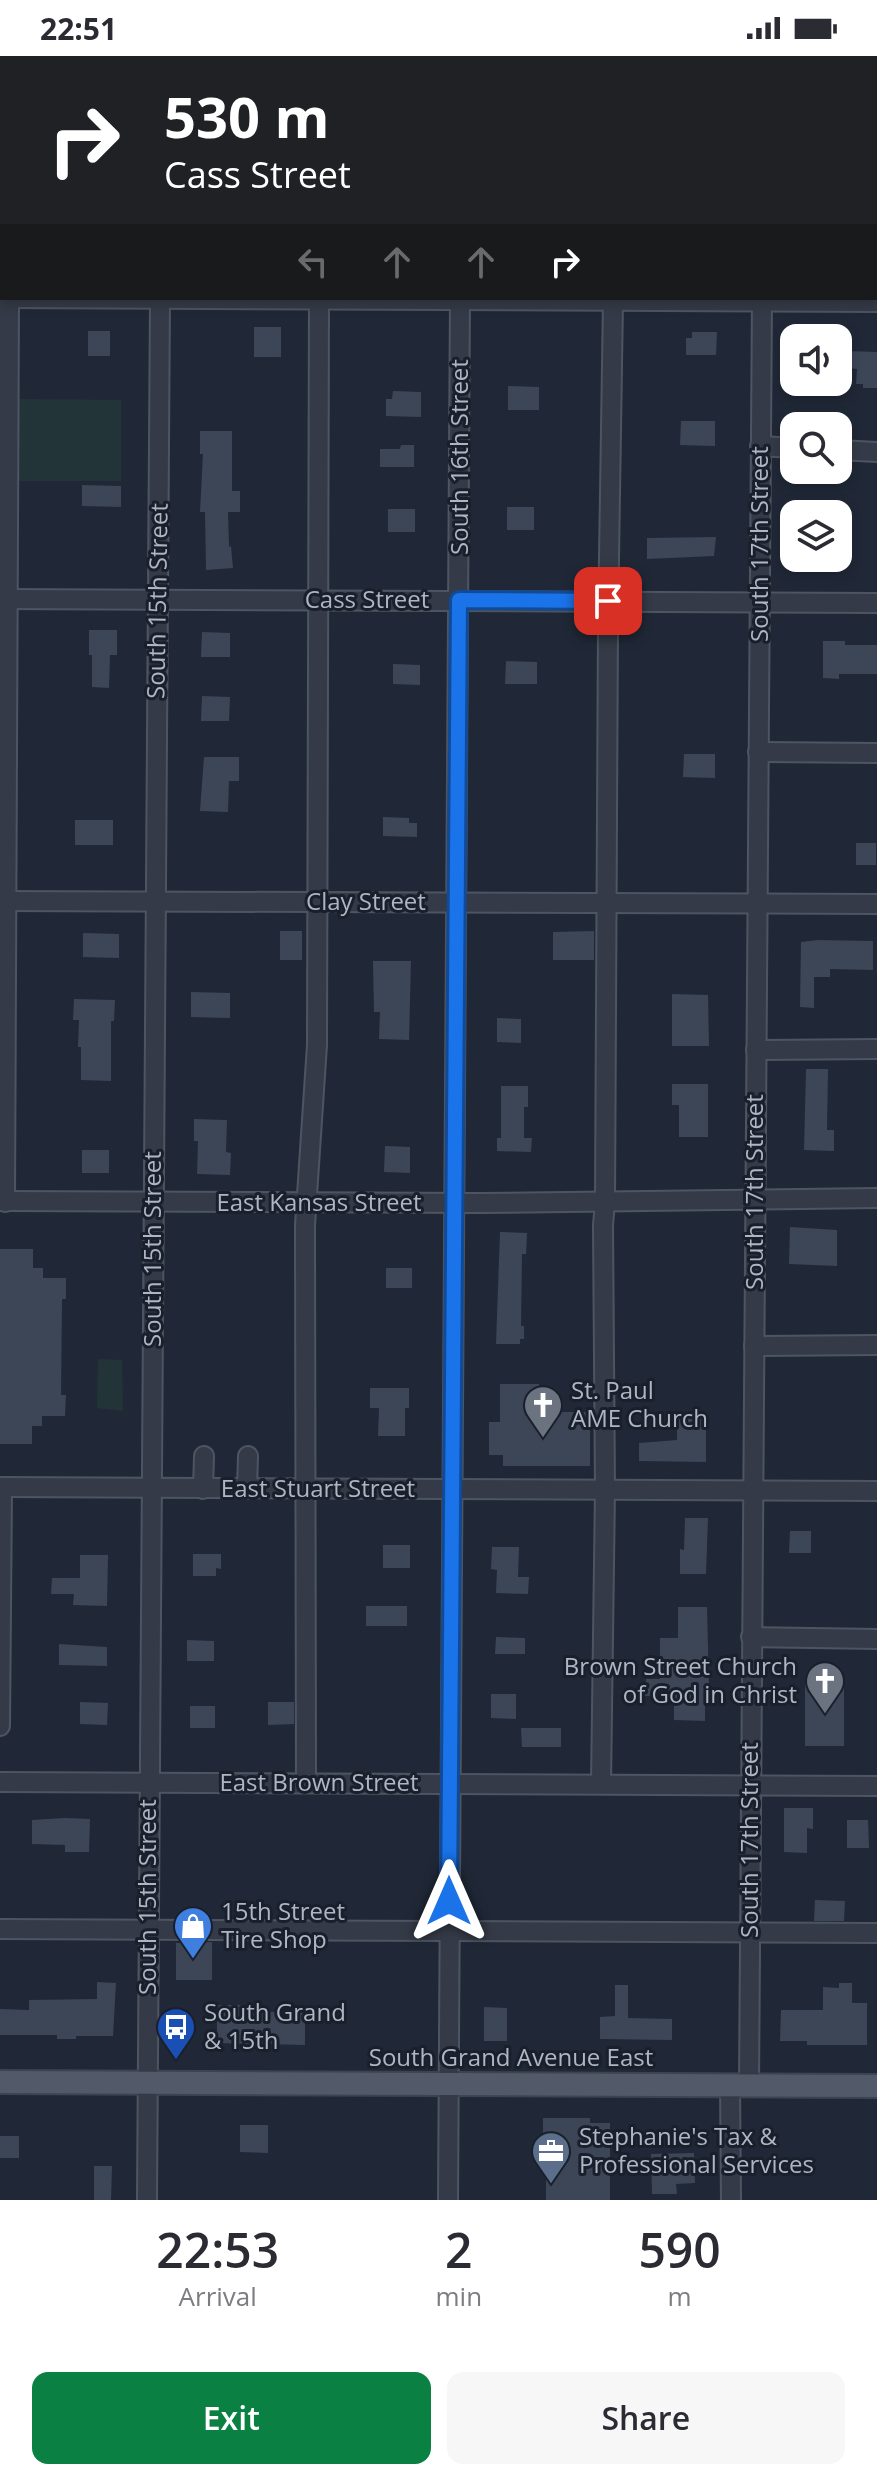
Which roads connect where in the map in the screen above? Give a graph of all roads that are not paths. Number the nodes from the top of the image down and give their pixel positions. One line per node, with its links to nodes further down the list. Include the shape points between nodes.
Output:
1 (9, 300): 13 (street)
2 (160, 300): 14 (street, South 15th Street)
3 (319, 300): 15 (street)
4 (460, 300): 16 (street, South 16th Street)
5 (536, 300): 7 (street)
6 (762, 300): 7 (street); 8 (street); 9 (street, South 17th Street)
7 (613, 301): 17 (street)
8 (877, 302)
9 (760, 446): 10 (street); 18 (street, South 17th Street)
10 (780, 447)
11 (852, 451): 12 (street)
12 (877, 452)
13 (4, 599): 14 (street, Cass Street); 22 (street)
14 (158, 600): 15 (street, Cass Street); 23 (street, South 15th Street)
15 (318, 600): 16 (street, Cass Street); 24 (street)
16 (459, 600): 17 (street, Cass Street); 26 (street, South 16th Street)
17 (608, 601): 18 (street, Cass Street); 25 (street)
18 (759, 602): 19 (street, Cass Street); 20 (street, South 17th Street)
19 (877, 603)
20 (758, 752): 21 (street); 27 (street, South 17th Street)
21 (877, 753)
22 (3, 901): 23 (street, Clay Street); 33 (street)
23 (155, 901): 24 (street, Clay Street); 34 (street, South 15th Street)
24 (317, 902): 26 (street, Clay Street); 36 (street, via 317,1045)
25 (608, 902): 26 (street, Clay Street); 27 (street, Clay Street); 35 (street)
26 (457, 903): 37 (street, South 16th Street)
27 (757, 903): 28 (street, Clay Street); 30 (street, South 17th Street)
28 (877, 904)
29 (877, 1049): 30 (street)
30 (756, 1050): 32 (street, South 17th Street)
31 (877, 1198): 32 (street, East Kansas Street)
32 (755, 1201): 35 (street, East Kansas Street); 39 (street, South 17th Street)
33 (3, 1202): 34 (street, East Kansas Street)
34 (153, 1202): 36 (street, East Kansas Street); 43 (street, South 15th Street)
35 (605, 1202): 37 (street, East Kansas Street); 48 (street)
36 (307, 1203): 37 (street, East Kansas Street); 46 (street)
37 (453, 1203): 47 (street, South 16th Street)
38 (877, 1345): 39 (street)
39 (754, 1346): 49 (street, South 17th Street)
40 (204, 1456): 44 (street)
41 (248, 1456): 45 (street)
42 (1, 1487): 43 (street, East Stuart Street); 53 (street)
43 (152, 1488): 44 (street, East Stuart Street); 56 (street, South 15th Street)
44 (203, 1489): 45 (street, East Stuart Street)
45 (247, 1489): 46 (street, East Stuart Street)
46 (305, 1489): 47 (street, East Stuart Street); 57 (street)
47 (452, 1489): 48 (street, East Stuart Street); 55 (street, South 16th Street)
48 (605, 1490): 49 (street, East Stuart Street); 58 (street)
49 (753, 1490): 50 (street, East Stuart Street); 51 (street, South 17th Street)
50 (877, 1491)
51 (751, 1637): 52 (street); 59 (street, South 17th Street)
52 (877, 1639)
53 (0, 1726)
54 (0, 1782): 56 (street, East Brown Street)
55 (450, 1782): 57 (street, East Brown Street); 58 (street, East Brown Street); 63 (street, South 16th Street)
56 (149, 1783): 57 (street, East Brown Street); 62 (street, South 15th Street)
57 (306, 1783)
58 (601, 1784): 59 (street, East Brown Street)
59 (750, 1785): 60 (street, East Brown Street); 64 (street, South 17th Street)
60 (877, 1786)
61 (0, 1929): 62 (street)
62 (148, 1931): 63 (street); 67 (street, South 15th Street)
63 (449, 1932): 64 (street); 68 (street, South 16th Street)
64 (750, 1932): 65 (street); 69 (street, South 17th Street)
65 (877, 1933)
66 (0, 2082): 67 (main road, South Grand Avenue East)
67 (147, 2083): 68 (main road, South Grand Avenue East); 71 (street, South 15th Street)
68 (448, 2084): 69 (main road, South Grand Avenue East); 72 (street, South 16th Street)
69 (740, 2085): 70 (main road, South Grand Avenue East); 73 (street, South 17th Street)
70 (877, 2086)
71 (147, 2200)
72 (448, 2200)
73 (731, 2200)

